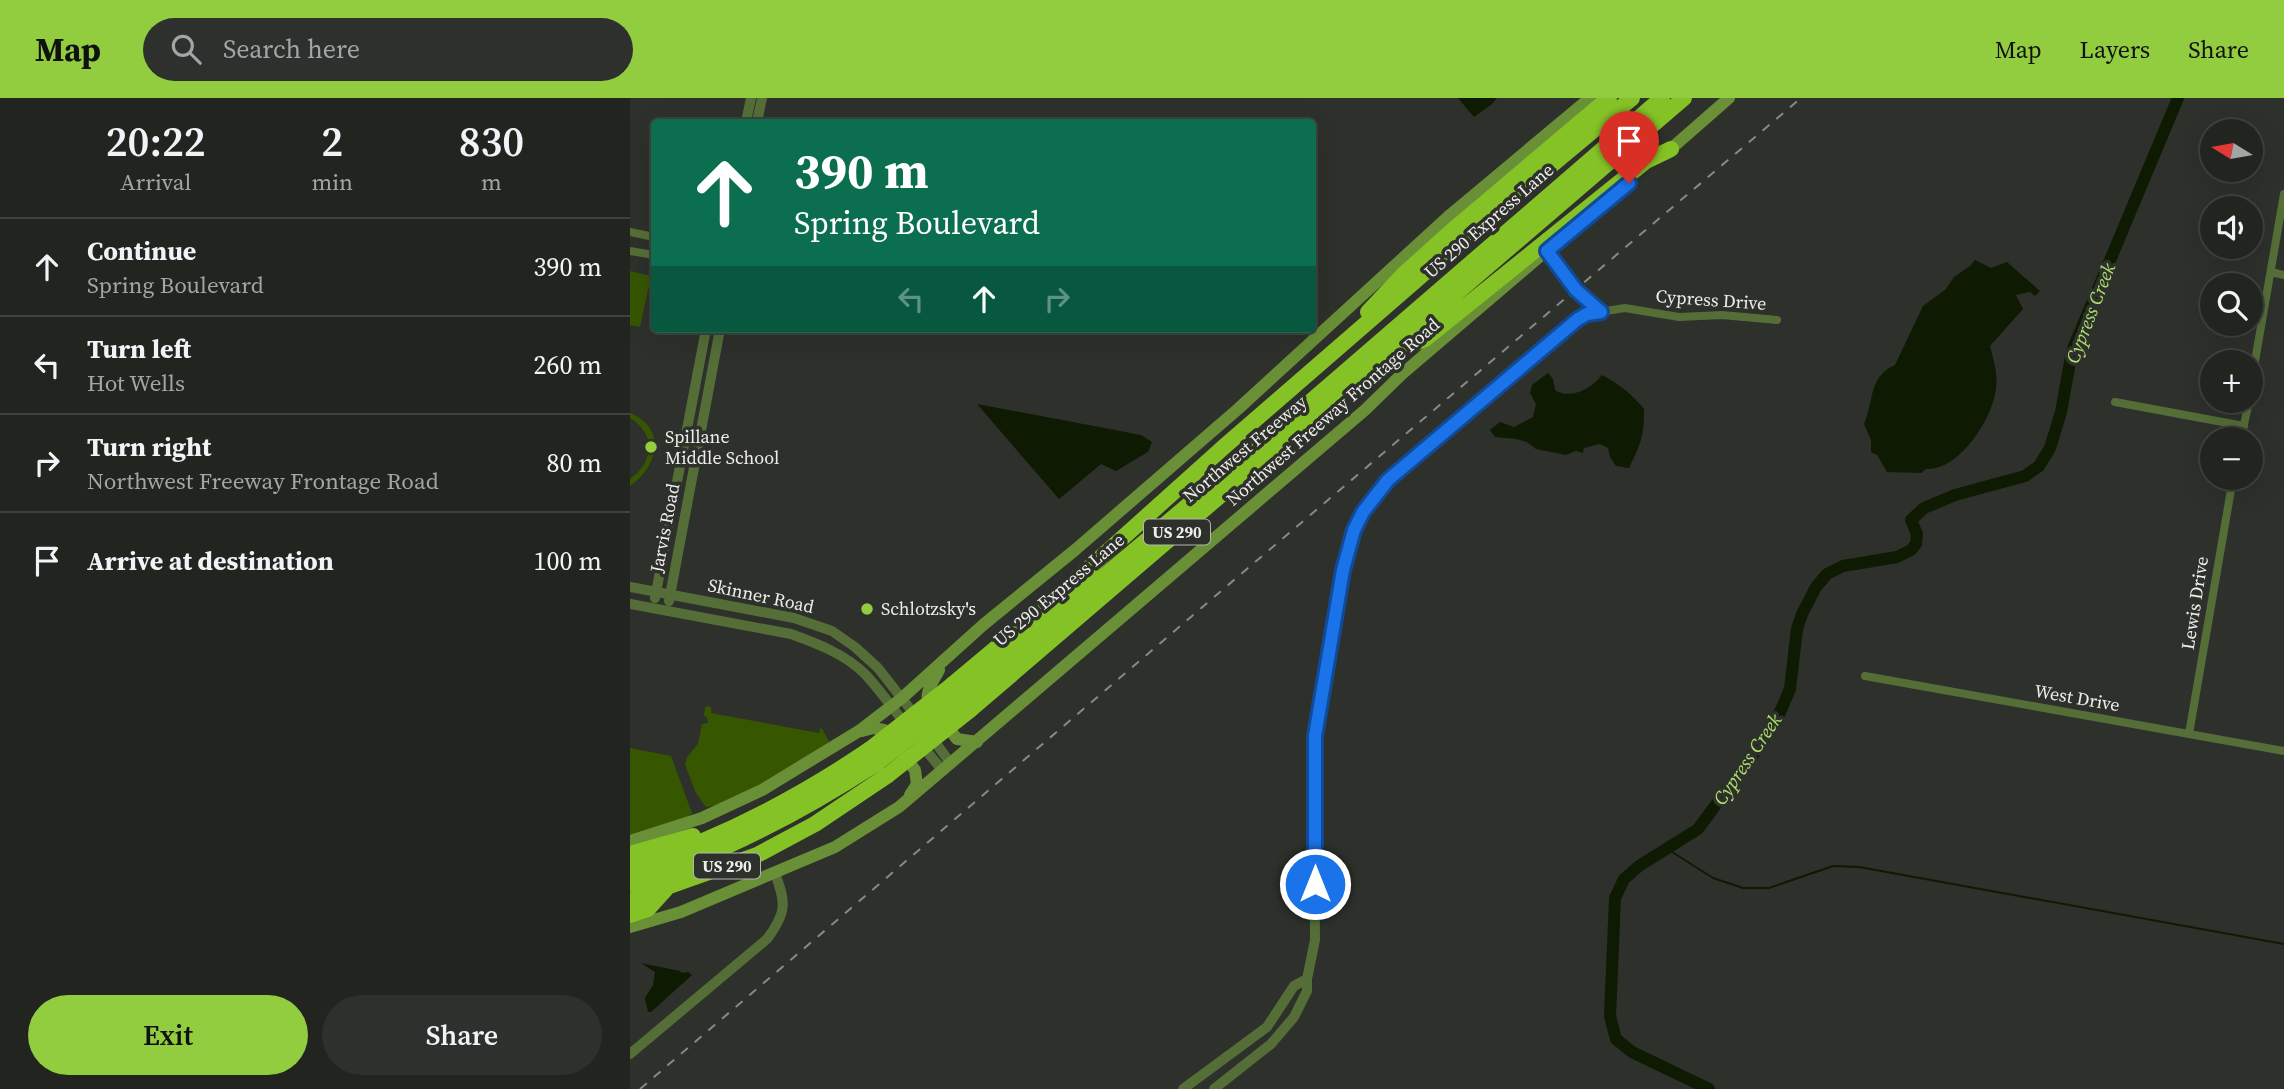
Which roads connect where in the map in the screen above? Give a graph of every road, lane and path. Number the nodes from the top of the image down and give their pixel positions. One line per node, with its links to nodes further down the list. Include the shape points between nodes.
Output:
1 (753, 98): 2 (street); 9 (street)
2 (762, 98): 10 (street)
3 (1590, 98): 42 (main road, via 1500,171 1238,409)
4 (1609, 98): 22 (highway, via 1404,274 1368,309)
5 (1632, 98): 22 (highway, Northwest Freeway / US 290)
6 (1662, 98): 44 (highway, US 290 Express Lane)
7 (1684, 98): 26 (highway, Northwest Freeway / US 290)
8 (1729, 98): 11 (main road, Northwest Freeway Frontage Road)
9 (747, 119)
10 (758, 119)
11 (1671, 149): 16 (main road, Northwest Freeway Frontage Road); 26 (highway, via 1646,161 1426,338)
12 (2284, 194): 18 (street)
13 (630, 232): 14 (street)
14 (651, 236)
15 (630, 251): 17 (street)
16 (1547, 251): 20 (street, via 1576,290); 49 (main road, Northwest Freeway Frontage Road)
17 (651, 254)
18 (2270, 272): 19 (street); 25 (street)
19 (2284, 275)
20 (1601, 312): 21 (street, Cypress Drive, via 1625,308 1679,317); 32 (street, via 1578,319)
21 (1777, 320)
22 (1364, 326): 44 (highway, Northwest Freeway / US 290, via 1050,603)
23 (705, 333): 30 (street, Jarvis Road)
24 (719, 333): 31 (street, Jarvis Road)
25 (2257, 350)
26 (1385, 355): 44 (highway, Northwest Freeway / US 290, via 1142,561)
27 (2116, 402): 29 (street)
28 (2247, 413): 29 (street)
29 (2244, 426)
30 (685, 443): 31 (street); 35 (street, Jarvis Road)
31 (698, 445): 36 (street, Jarvis Road)
32 (1388, 480): 64 (street, via 1354,530 1318,712 1315,940)
33 (2231, 490): 48 (street, Lewis Drive)
34 (630, 587): 35 (street, Skinner Road)
35 (656, 592): 36 (street, Skinner Road); 38 (street, Jarvis Road)
36 (670, 594): 39 (street, Jarvis Road); 40 (street, Skinner Road)
37 (630, 604): 38 (street, Skinner Road)
38 (653, 608): 39 (street, Skinner Road)
39 (667, 610): 41 (street, Skinner Road)
40 (794, 618): 41 (street); 45 (street, Skinner Road, via 832,631 855,647)
41 (791, 634): 46 (street, Skinner Road, via 841,656 864,673)
42 (942, 663): 45 (main road); 49 (main road, via 927,693 928,703 957,739)
43 (1865, 676): 48 (street, West Drive)
44 (961, 697): 51 (highway, Northwest Freeway / US 290, bridge); 51 (highway, Northwest Freeway / US 290, bridge)
45 (902, 698): 46 (main road); 52 (street, Skinner Road)
46 (891, 707): 47 (main road); 52 (street, Skinner Road)
47 (859, 731): 53 (main road, via 884,730 915,770 916,785); 55 (main road, via 762,790 702,818)
48 (2189, 734): 50 (street, West Drive)
49 (977, 742): 52 (main road, Northwest Freeway Frontage Road)
50 (2284, 751)
51 (878, 762): 54 (highway, Northwest Freeway / US 290); 59 (highway, via 751,836); 60 (highway, Northwest Freeway / US 290, via 815,824 757,855)
52 (947, 767): 53 (main road, Northwest Freeway Frontage Road)
53 (908, 799): 58 (main road, Northwest Freeway Frontage Road, via 835,847)
54 (709, 838): 56 (highway, via 689,836); 57 (highway, Northwest Freeway / US 290)
55 (630, 841)
56 (630, 854)
57 (630, 868)
58 (775, 873): 63 (main road, Northwest Freeway Frontage Road, via 681,912); 65 (street, via 785,904 768,939)
59 (630, 883)
60 (666, 889): 61 (highway, Northwest Freeway / US 290); 62 (highway, via 648,909)
61 (630, 900)
62 (630, 915)
63 (630, 927)
64 (1307, 979): 66 (street, via 1294,986 1267,1027); 68 (street, via 1307,991 1294,1017 1271,1044)
65 (630, 1054)
66 (1206, 1072): 67 (street); 68 (street)
67 (1196, 1079): 69 (street); 70 (street)
68 (1219, 1088)
69 (1183, 1089)
70 (1204, 1089)

